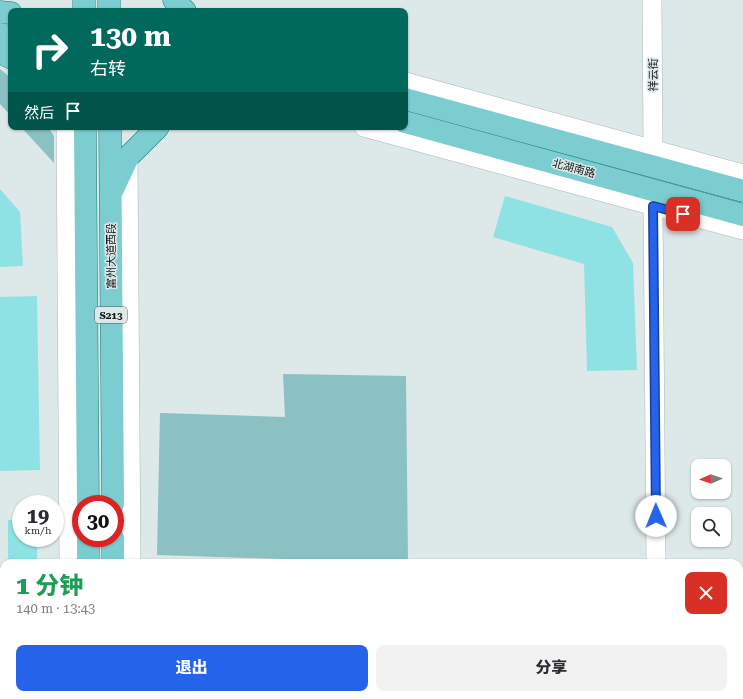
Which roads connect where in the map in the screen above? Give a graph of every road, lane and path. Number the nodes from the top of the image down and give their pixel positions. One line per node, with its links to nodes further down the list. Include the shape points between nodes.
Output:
1 (174, 0): 3 (main road)
2 (652, 0): 15 (street, 祥云街)
3 (182, 8)
4 (408, 83): 15 (street)
5 (408, 100): 19 (main road, 北湖南路)
6 (408, 123): 13 (main road, 北湖南路)
7 (67, 130): 28 (street)
8 (69, 130): 17 (main road)
9 (85, 130): 17 (main road, S213)
10 (110, 130): 20 (main road, 富州大道西段 / S213)
11 (155, 130): 16 (main road)
12 (375, 130): 14 (street)
13 (475, 141): 14 (main road); 22 (main road, 北湖南路)
14 (438, 147): 21 (street)
15 (653, 149): 18 (street)
16 (128, 157): 20 (main road); 31 (street)
17 (85, 162): 24 (main road, S213)
18 (743, 174)
19 (743, 191)
20 (110, 194): 25 (main road, 富州大道西段 / S213)
21 (653, 206): 23 (street); 32 (street)
22 (743, 215)
23 (743, 230)
24 (88, 495)
25 (113, 495)
26 (88, 547): 29 (main road)
27 (113, 547): 30 (main road)
28 (69, 559)
29 (88, 559)
30 (113, 559)
31 (131, 559)
32 (656, 559)

